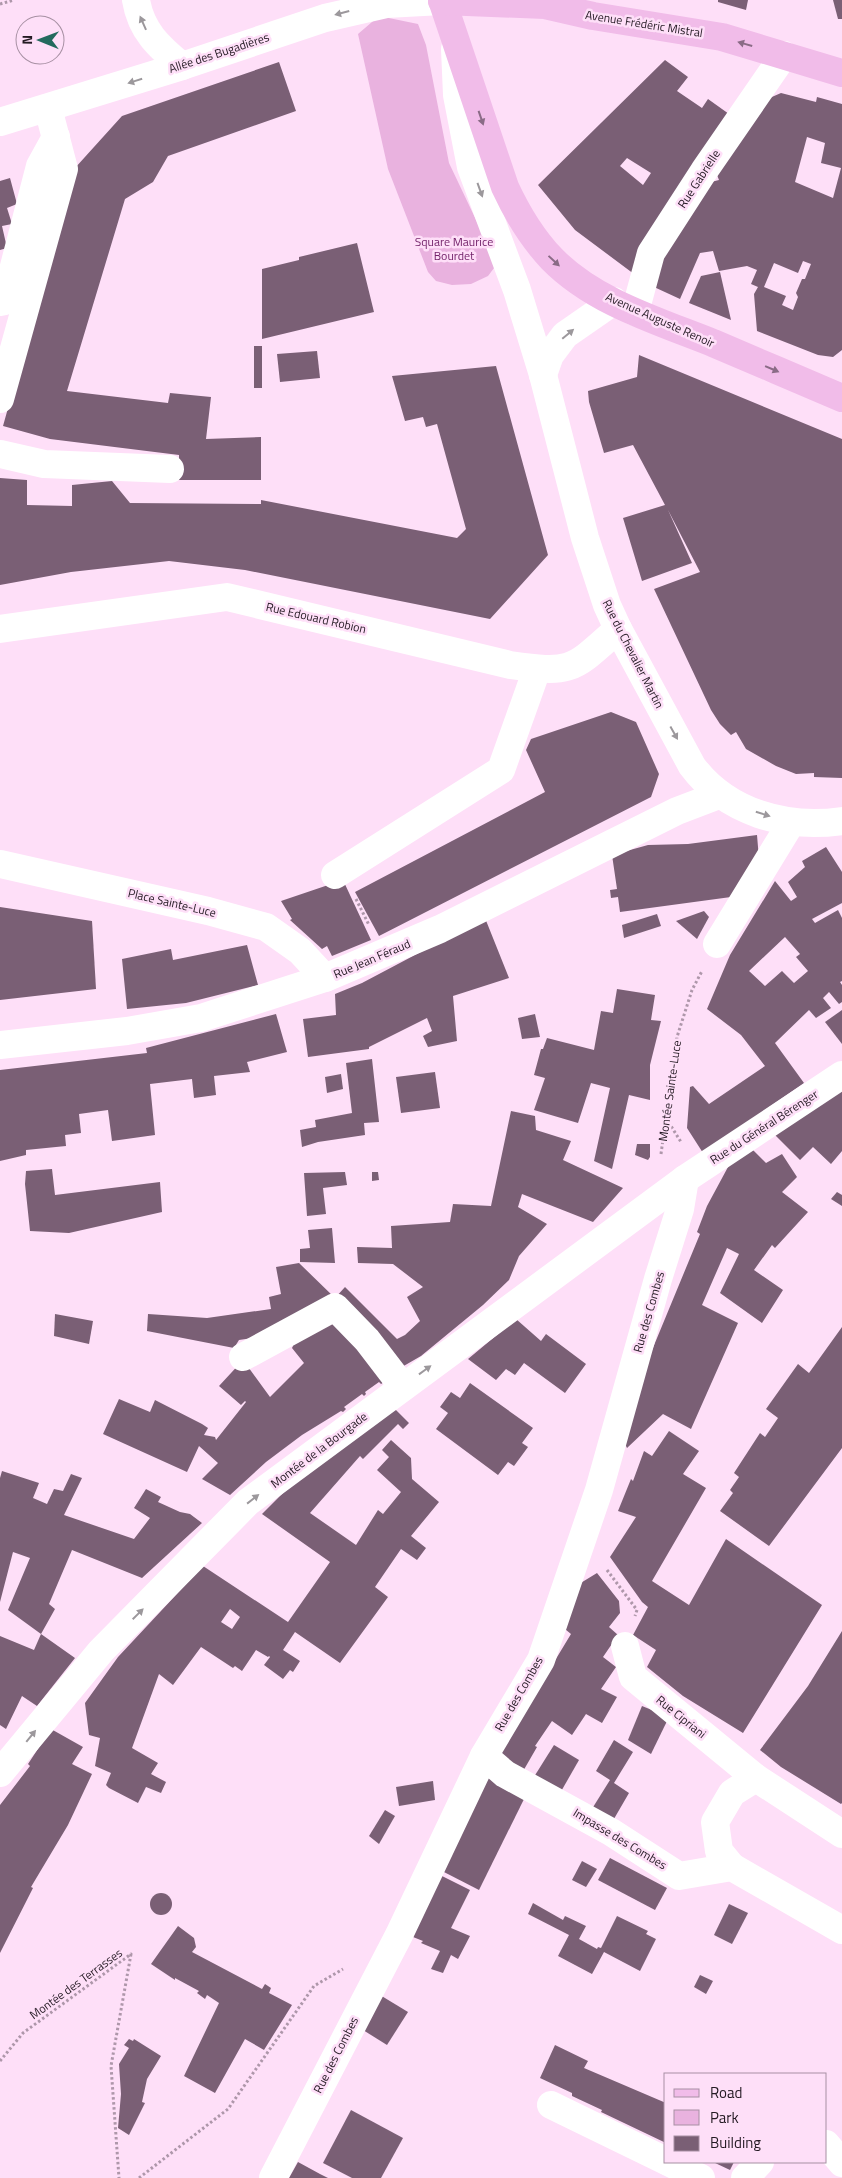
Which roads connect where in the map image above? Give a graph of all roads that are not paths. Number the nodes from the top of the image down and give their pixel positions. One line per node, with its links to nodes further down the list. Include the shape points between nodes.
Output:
1 (136, 0): 6 (street, one-way to 1, via 150,37)
2 (442, 0): 3 (main road, Avenue Frédéric Mistral); 4 (main road, Avenue Auguste Renoir); 6 (street, Allée des Bugadières, one-way to 6, via 357,9)
3 (542, 2): 5 (main road, Avenue Frédéric Mistral, one-way to 3, via 722,37 593,16)
4 (454, 39): 12 (main road, Avenue Auguste Renoir, one-way to 12, via 505,187 535,240 553,261 584,285); 13 (street, Rue du Chevalier Martin, one-way to 13, via 457,95 471,167)
5 (784, 55): 7 (main road, Avenue Frédéric Mistral); 12 (street, Rue Gabrielle, via 650,253)
6 (182, 66): 8 (street, Allée des Bugadières, one-way to 8)
7 (842, 73)
8 (48, 108): 9 (street, Allée des Bugadières); 10 (street)
9 (0, 122)
10 (56, 137): 11 (street, via 40,166 6,301); 15 (street, via 64,169)
11 (0, 302)
12 (624, 306): 13 (street, one-way to 12, via 550,355 565,335); 14 (main road, Avenue Auguste Renoir, one-way to 14)
13 (543, 375): 18 (street, Rue du Chevalier Martin, via 585,538)
14 (842, 398)
15 (0, 399)
16 (0, 454): 17 (street, via 44,464)
17 (170, 469)
18 (618, 629): 20 (street, Rue Edouard Robion, via 576,664 558,670); 21 (street, Rue du Chevalier Martin, one-way to 21, via 692,766)
19 (0, 630): 20 (street, Rue Edouard Robion, via 226,597)
20 (537, 669): 25 (street, via 501,770)
21 (718, 795): 23 (street, Rue du Chevalier Martin, one-way to 23); 27 (street, Rue Jean Féraud, via 677,811 440,929)
22 (842, 821): 23 (street, Rue du Chevalier Martin)
23 (791, 823): 26 (street)
24 (0, 864): 27 (street, Place Sainte-Luce, via 266,927 300,951)
25 (338, 873)
26 (717, 944)
27 (325, 978): 28 (street, Rue Jean Féraud, via 201,1018 127,1032)
28 (0, 1045)
29 (842, 1075): 30 (street, Rue du Général Bérenger)
30 (685, 1179): 32 (street, Montée de la Bourgade, one-way to 30); 34 (street, Rue des Combes, via 680,1209 599,1490 540,1660)
31 (243, 1358): 32 (street, via 335,1307 367,1340)
32 (403, 1387): 35 (street, Montée de la Bourgade, one-way to 32, via 101,1651 248,1502)
33 (625, 1646): 36 (street, Rue Cipriani, via 633,1677)
34 (484, 1756): 38 (street, Impasse des Combes, via 505,1774 611,1832 679,1876); 46 (street, Rue des Combes, via 399,1935)
35 (0, 1773)
36 (756, 1778): 37 (street, Rue Cipriani); 38 (street, via 732,1793 715,1822 718,1851)
37 (842, 1834)
38 (732, 1867): 39 (street)
39 (842, 1930)
40 (551, 2104): 42 (street)
41 (827, 2145): 45 (street)
42 (664, 2160)
43 (671, 2163): 47 (street)
44 (759, 2163): 48 (street)
45 (842, 2163)
46 (273, 2178)
47 (701, 2178)
48 (745, 2178)

